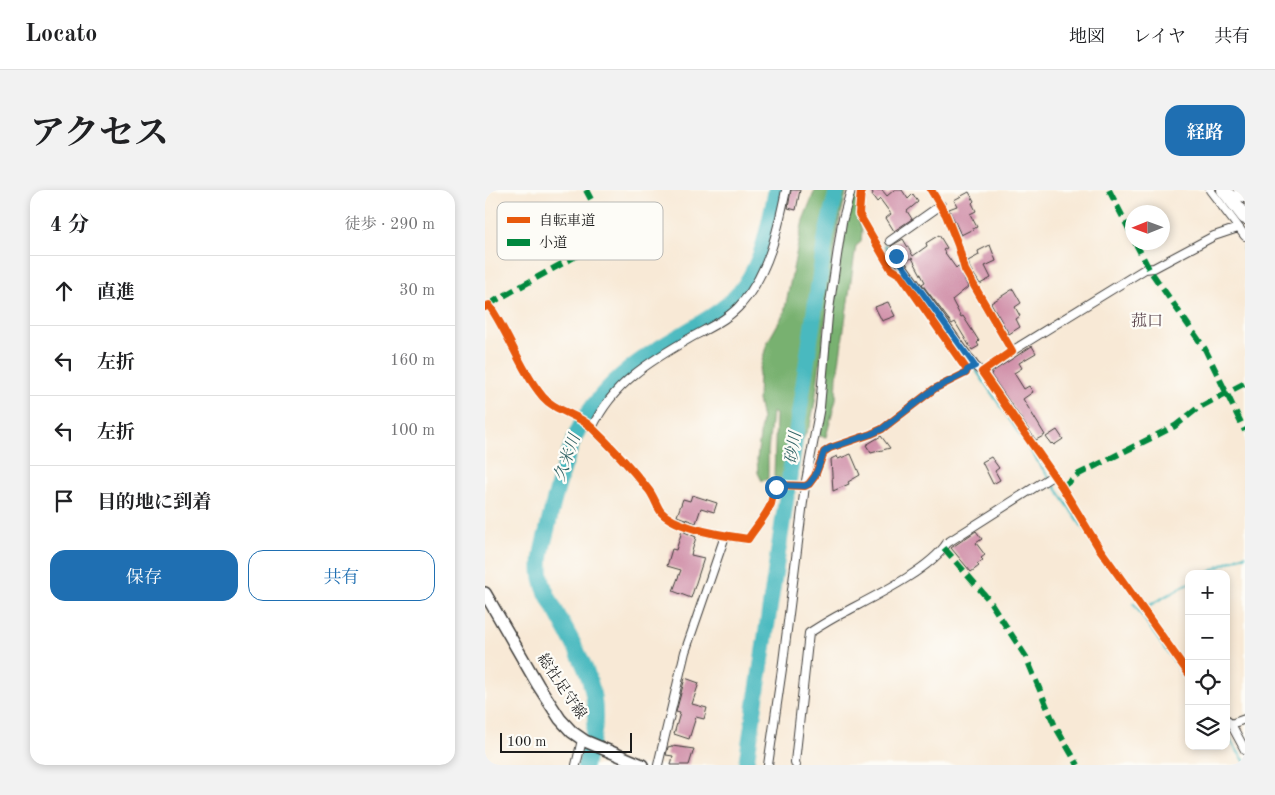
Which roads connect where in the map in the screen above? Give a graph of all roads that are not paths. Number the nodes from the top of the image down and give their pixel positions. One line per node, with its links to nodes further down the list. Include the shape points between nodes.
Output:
1 (786, 190): 18 (street, via 770,251 761,274 743,302 721,321 638,372 608,399)
2 (851, 190): 20 (street, via 842,222 828,316 820,407)
3 (861, 190): 16 (street, via 859,214 891,269 901,275)
4 (931, 190): 9 (street)
5 (1210, 190): 10 (street)
6 (1225, 190): 10 (highway)
7 (1241, 190): 8 (highway)
8 (1245, 195)
9 (941, 205): 12 (street); 15 (street, via 965,270)
10 (1242, 222): 11 (street); 15 (street, via 1154,268 1145,269)
11 (1245, 236)
12 (890, 241)
13 (896, 256): 16 (street)
14 (485, 307): 18 (street, via 489,305 501,323 543,397 554,407)
15 (1012, 351): 17 (street)
16 (972, 368): 17 (street); 20 (street, via 934,389 882,429 824,452 815,476 809,484)
17 (982, 372): 19 (street)
18 (590, 426): 21 (street, via 649,490 662,512 685,526)
19 (1051, 477): 23 (street); 33 (street, via 947,543 920,569 809,633)
20 (800, 486): 21 (street, via 778,485 773,490 771,505 748,539); 32 (street, via 783,662)
21 (725, 536): 31 (street, via 685,652)
22 (485, 593): 27 (main road, 総社足守線, via 560,719)
23 (1185, 668)
24 (1245, 719): 25 (street)
25 (1230, 722)
26 (1230, 724): 28 (street)
27 (584, 741): 29 (street); 30 (main road, 総社足守線)
28 (1245, 750)
29 (575, 765)
30 (642, 765)
31 (658, 765)
32 (768, 765)
33 (797, 765)

